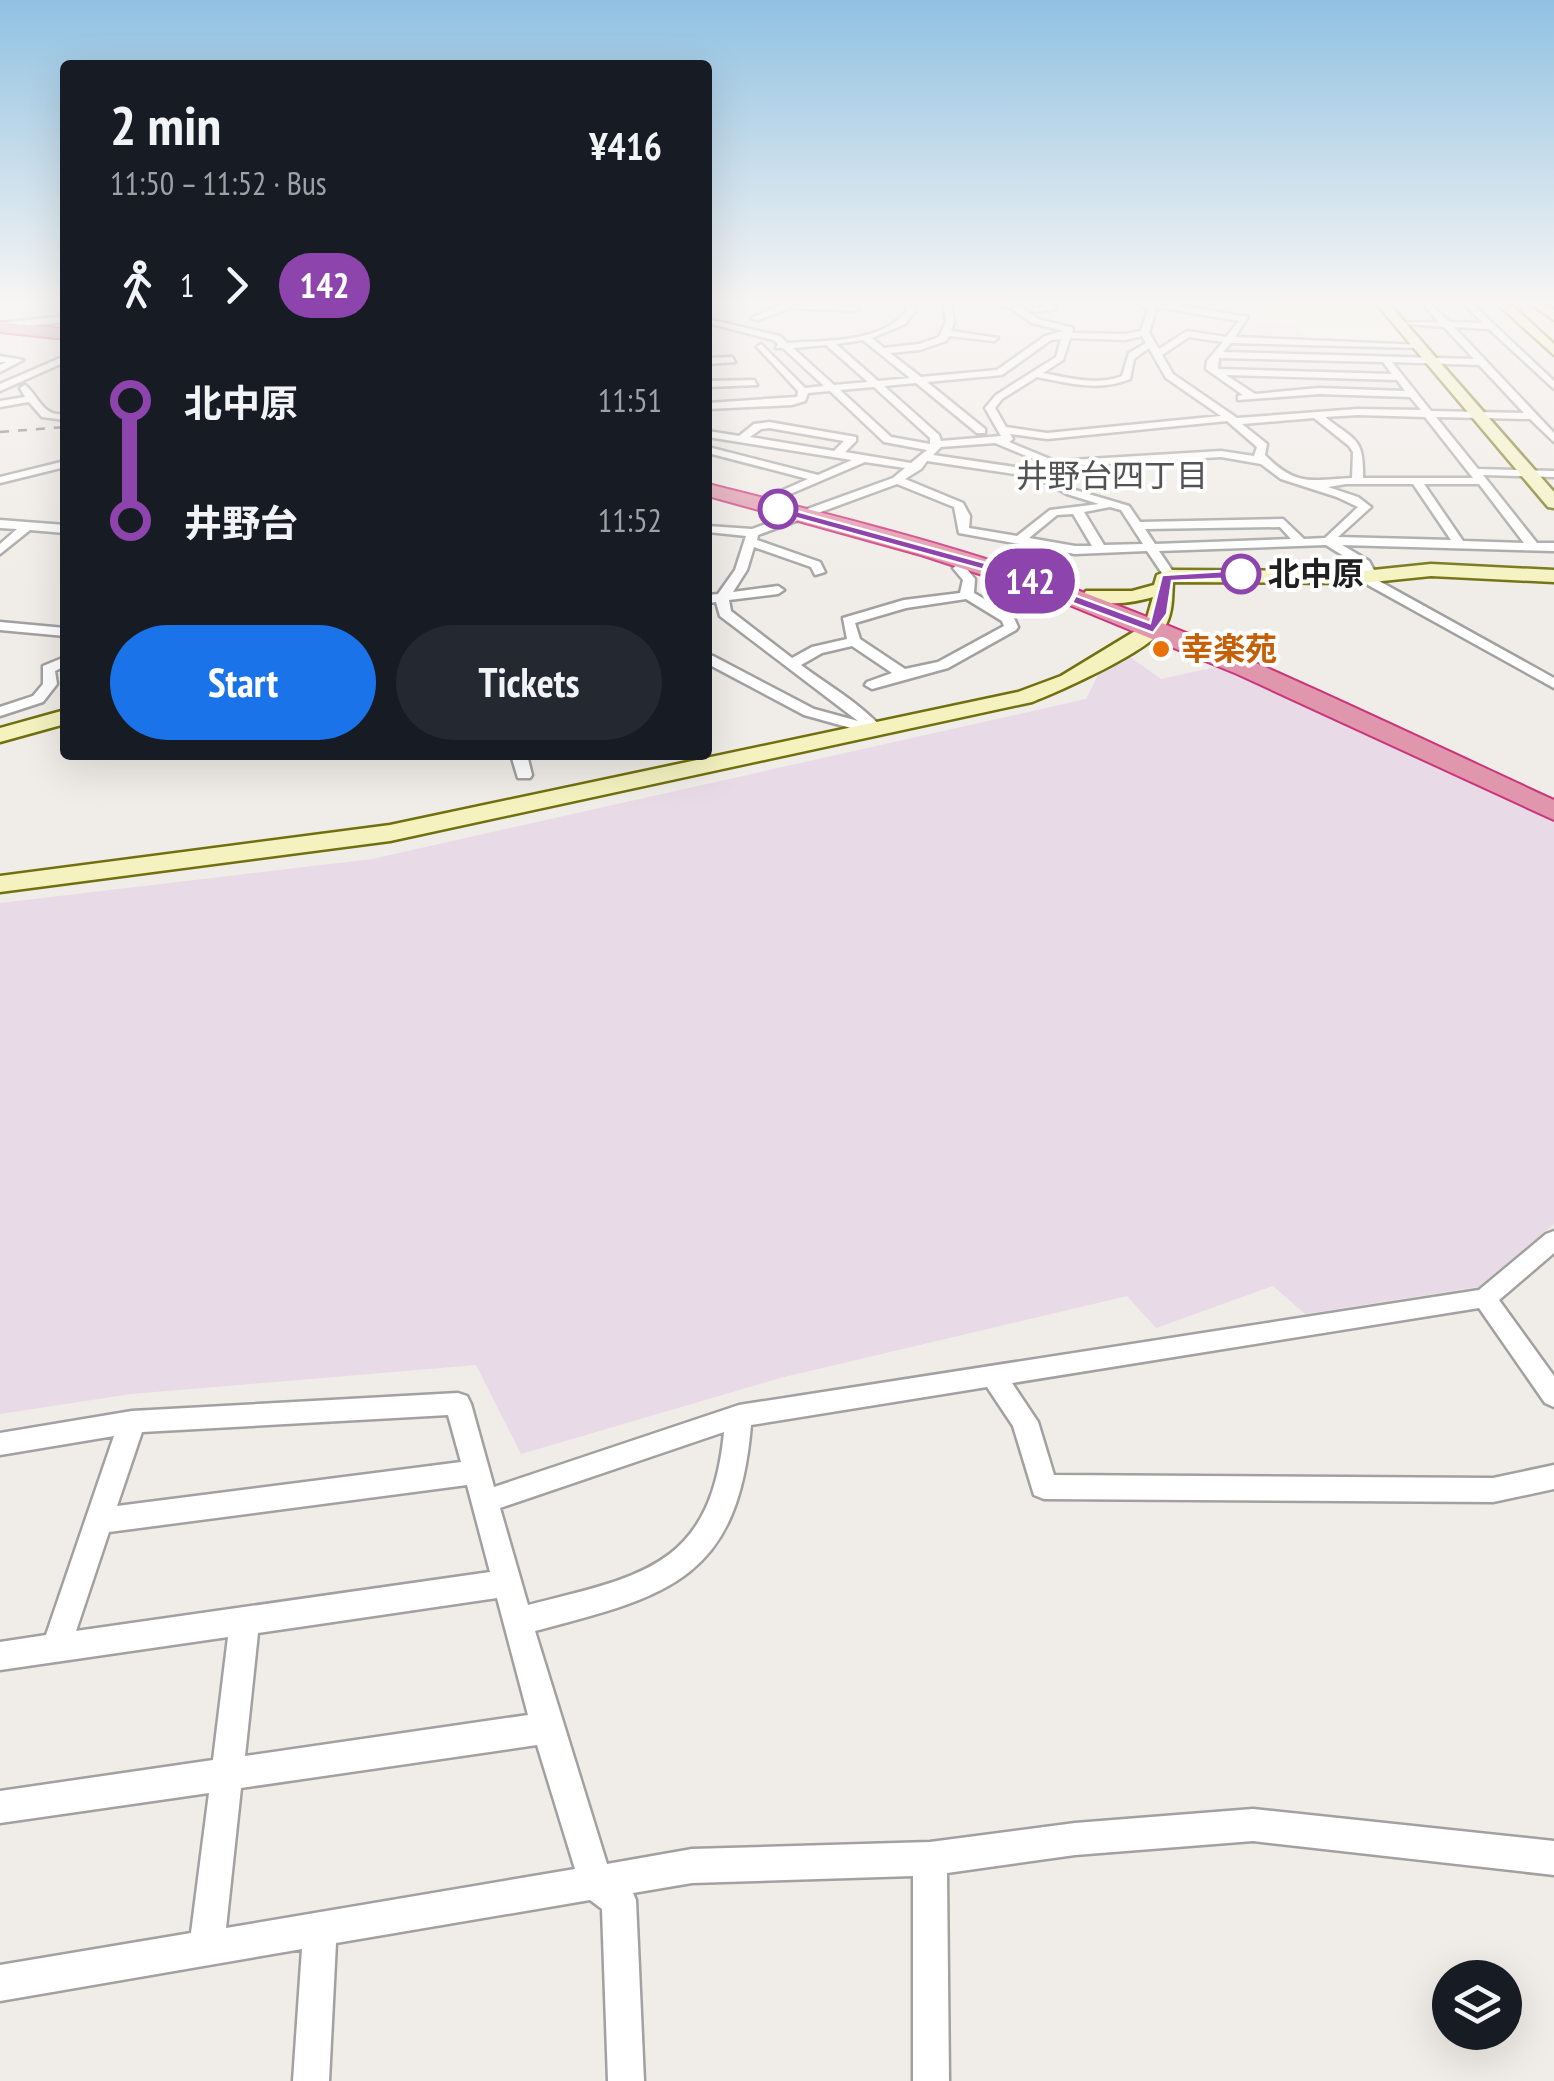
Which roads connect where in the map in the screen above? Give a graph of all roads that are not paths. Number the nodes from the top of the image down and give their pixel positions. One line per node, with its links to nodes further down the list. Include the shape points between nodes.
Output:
1 (802, 399): 14 (street)
2 (844, 399): 29 (street, via 888,440)
3 (889, 399): 29 (street)
4 (942, 399): 29 (street, via 981,431)
5 (991, 399): 15 (street)
6 (999, 399): 15 (street)
7 (1206, 399): 13 (street)
8 (1229, 399): 13 (street)
9 (1418, 399): 18 (street)
10 (1465, 399): 19 (street)
11 (1516, 399): 20 (street)
12 (32, 400): 16 (street); 22 (street, via 39,412)
13 (1209, 401): 23 (street)
14 (790, 402): 17 (street); 25 (street, via 808,417 858,432)
15 (995, 402): 27 (street, via 990,408)
16 (0, 404)
17 (712, 406)
18 (1428, 413): 19 (street); 21 (street); 43 (street)
19 (1478, 414): 20 (street); 41 (street)
20 (1532, 416): 28 (street)
21 (1318, 417): 23 (street); 48 (street, via 1358,452)
22 (60, 418)
23 (1234, 420): 27 (street); 34 (street, via 1263,446)
24 (712, 435): 26 (street)
25 (852, 438): 26 (street, via 769,425); 32 (street)
26 (741, 439): 32 (street)
27 (1004, 439): 29 (street); 31 (street); 35 (street)
28 (1554, 439)
29 (934, 446): 35 (street); 38 (street)
30 (712, 451): 44 (street)
31 (1020, 452): 36 (street); 39 (street)
32 (838, 453): 33 (street)
33 (866, 457): 38 (street); 44 (street)
34 (1263, 461): 36 (street, via 1221,454); 49 (street)
35 (978, 464): 39 (street)
36 (1054, 464): 40 (street)
37 (60, 465): 46 (street)
38 (917, 467): 47 (street)
39 (1000, 468): 40 (street)
40 (1038, 474): 54 (street)
41 (1528, 474): 42 (street); 43 (street); 53 (street)
42 (1554, 474)
43 (1478, 477): 45 (street); 68 (street)
44 (818, 478): 52 (street)
45 (1415, 479): 48 (street); 67 (street)
46 (0, 480)
47 (897, 480): 56 (street); 63 (street, via 958,504 963,530)
48 (1357, 481): 49 (street)
49 (1309, 487): 65 (street, via 1365,507)
50 (712, 488): 52 (highway)
51 (712, 488): 56 (highway)
52 (769, 500): 56 (highway)
53 (1554, 503)
54 (1116, 506): 55 (street); 59 (street)
55 (1076, 509): 64 (street, via 1054,512); 72 (street)
56 (804, 513): 62 (street); 73 (highway)
57 (0, 524): 58 (street)
58 (27, 526): 60 (street); 71 (street)
59 (1139, 526): 66 (street, via 1283,523); 70 (street)
60 (60, 529)
61 (712, 530): 62 (street)
62 (752, 538): 74 (street); 81 (street)
63 (1001, 538): 64 (street); 73 (street)
64 (1018, 540): 72 (street)
65 (1330, 542): 66 (street); 67 (street); 76 (street, via 1366,564)
66 (1302, 544): 70 (street)
67 (1460, 545): 68 (street)
68 (1534, 546): 69 (street)
69 (1554, 547)
70 (1152, 548): 72 (street); 77 (street)
71 (0, 550)
72 (1101, 550)
73 (975, 554): 79 (street, via 959,568 969,579); 80 (highway); 83 (highway)
74 (819, 572)
75 (1554, 576): 76 (street, via 1431,570)
76 (1364, 578): 77 (street); 91 (street)
77 (1166, 582): 80 (street, via 1133,596); 83 (street)
78 (778, 590): 81 (street)
79 (966, 594): 86 (street, via 848,621); 90 (street, via 1011,627 943,664)
80 (1093, 595): 83 (highway)
81 (724, 596): 82 (street); 89 (street, via 726,613)
82 (712, 598)
83 (1155, 625): 95 (street, via 1049,689); 99 (highway); 100 (highway)
84 (0, 626): 85 (street)
85 (60, 632)
86 (854, 641): 89 (street); 90 (street)
87 (712, 661): 95 (street, via 808,712)
88 (60, 663): 93 (street, via 48,669 50,684 38,699)
89 (792, 664): 95 (street)
90 (903, 674): 92 (street)
91 (1554, 684)
92 (872, 685)
93 (0, 712)
94 (60, 718): 96 (street)
95 (876, 730): 101 (street, via 390,833)
96 (0, 735)
97 (521, 760): 98 (street)
98 (524, 774)
99 (1554, 799)
100 (1554, 811)
101 (0, 884)
102 (1554, 1240): 103 (street)
103 (1485, 1298): 104 (street); 105 (street)
104 (993, 1376): 106 (street); 109 (street, via 1024,1422 1044,1487 1493,1490)
105 (1554, 1396)
106 (739, 1416): 110 (street); 113 (street, via 730,1487 712,1527 682,1567 643,1587)
107 (132, 1422): 108 (street); 110 (street, via 458,1404); 111 (street)
108 (0, 1444)
109 (1554, 1477)
110 (480, 1487): 111 (street); 112 (street)
111 (99, 1521): 115 (street)
112 (508, 1583): 113 (street); 114 (street)
113 (519, 1621): 117 (street)
114 (244, 1622): 115 (street); 118 (street)
115 (56, 1648): 116 (street)
116 (0, 1656)
117 (548, 1728): 118 (street); 122 (street)
118 (228, 1774): 119 (street); 124 (street)
119 (0, 1807)
120 (1554, 1858): 121 (street, via 1253,1825)
121 (930, 1859): 122 (street, via 692,1866); 128 (street)
122 (596, 1885): 123 (street); 127 (street, via 618,1900)
123 (320, 1930): 124 (street); 126 (street)
124 (206, 1950): 125 (street)
125 (0, 1983)
126 (311, 2081)
127 (626, 2081)
128 (931, 2081)

